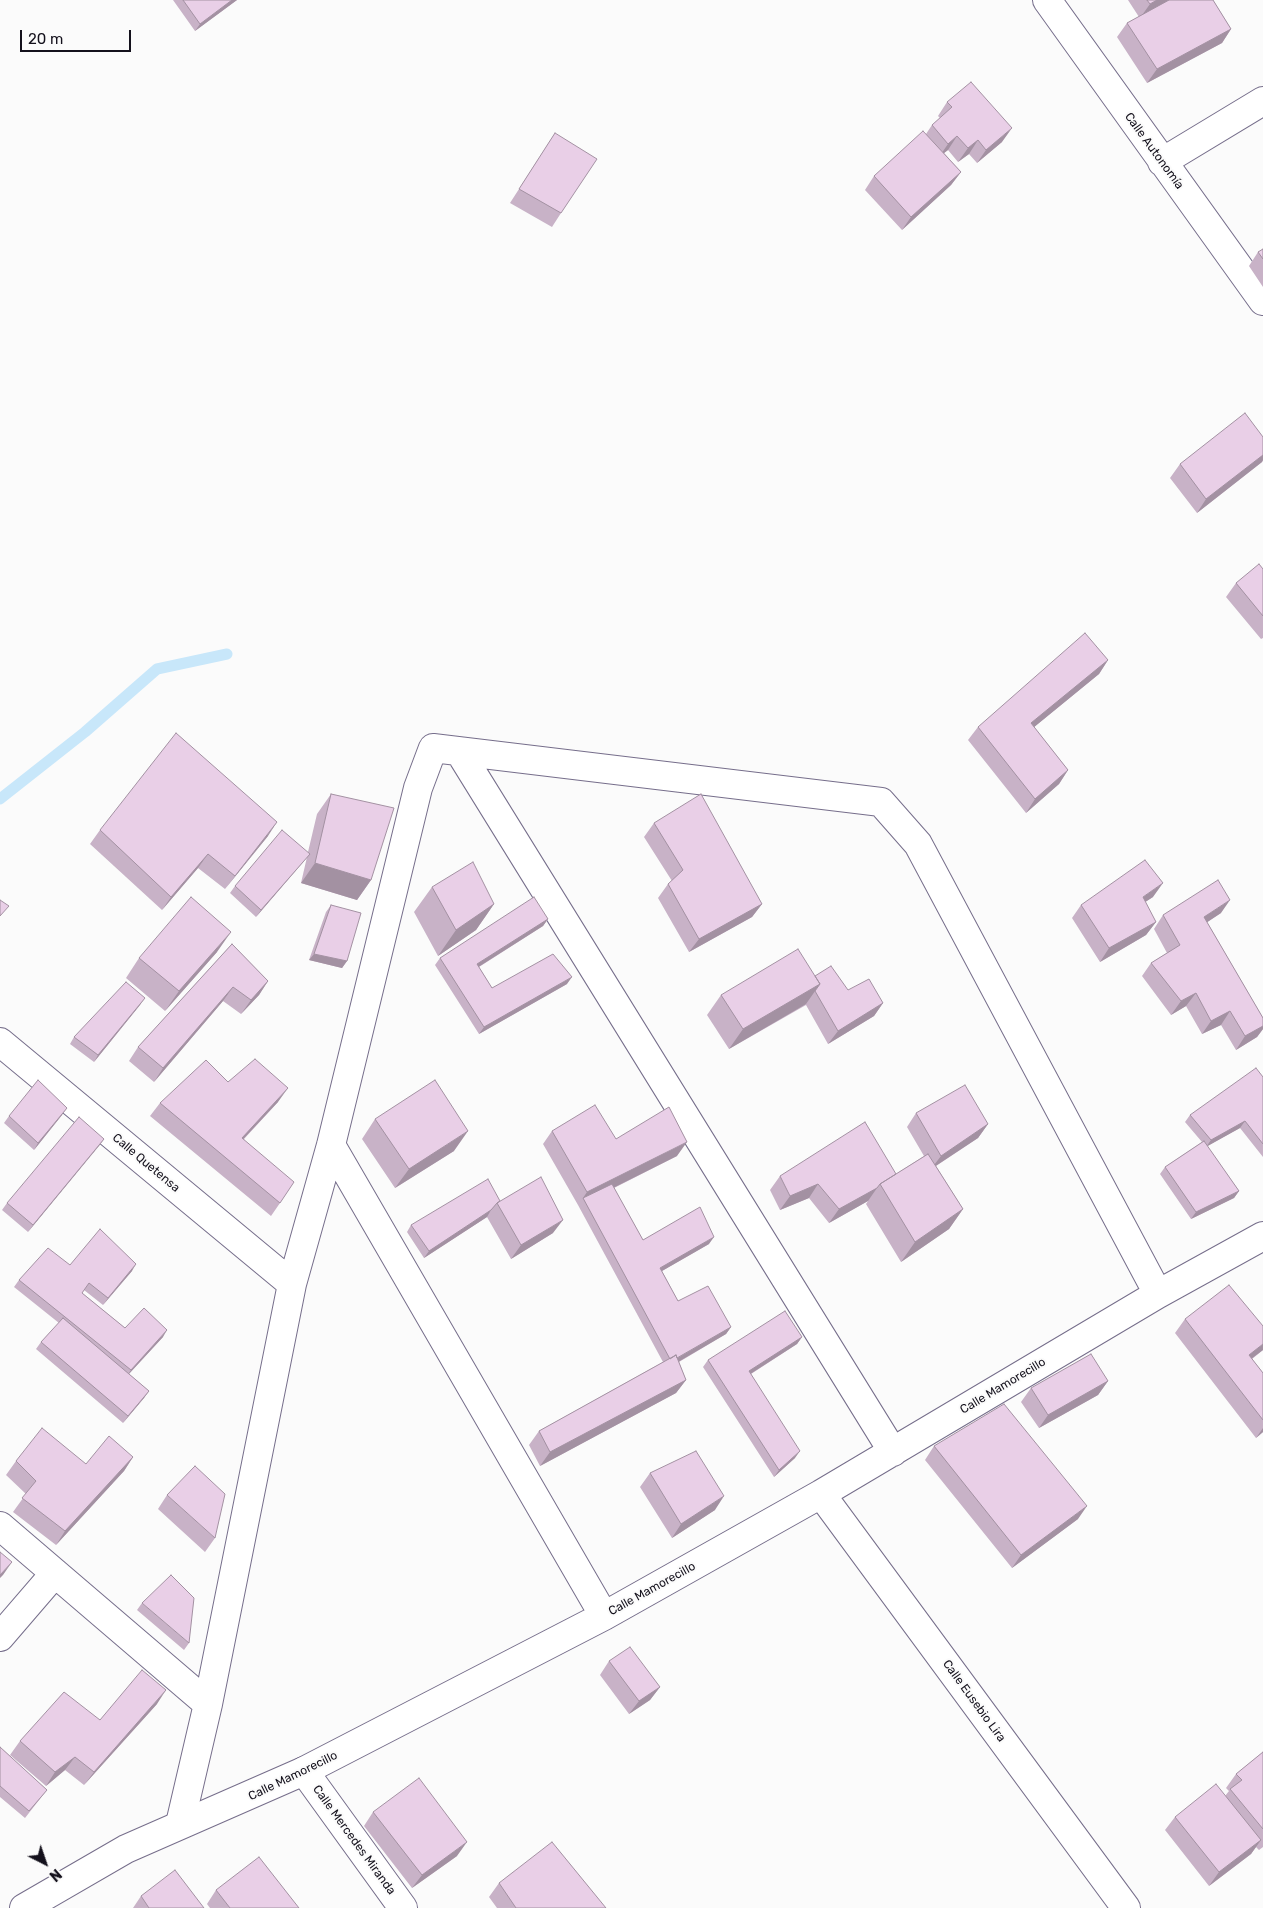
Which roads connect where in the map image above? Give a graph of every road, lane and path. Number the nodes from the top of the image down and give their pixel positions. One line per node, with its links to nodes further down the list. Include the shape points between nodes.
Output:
1 (1048, 0): 3 (street, Calle Autonomía)
2 (1263, 101): 3 (street)
3 (1162, 162): 4 (street, Calle Autonomía)
4 (1263, 301)
5 (459, 751): 7 (street, via 434,748 418,788); 10 (street, via 881,802 918,844); 11 (street)
6 (0, 1042): 9 (street, Calle Quetensa)
7 (331, 1145): 9 (street); 15 (street)
8 (1263, 1236): 10 (street, Calle Mamorecillo)
9 (292, 1284): 17 (street)
10 (1158, 1294): 11 (street, Calle Mamorecillo)
11 (893, 1452): 12 (street, Calle Mamorecillo)
12 (821, 1494): 15 (street, Calle Mamorecillo); 22 (street, Calle Eusebio Lira)
13 (0, 1526): 14 (street)
14 (55, 1573): 16 (street); 17 (street)
15 (604, 1616): 18 (street, Calle Mamorecillo)
16 (0, 1637)
17 (208, 1704): 19 (street)
18 (304, 1771): 19 (street, Calle Mamorecillo); 21 (street, Calle Mercedes Miranda)
19 (180, 1824): 20 (street, Calle Mamorecillo, via 126,1849)
20 (24, 1908)
21 (403, 1908)
22 (1126, 1908)

